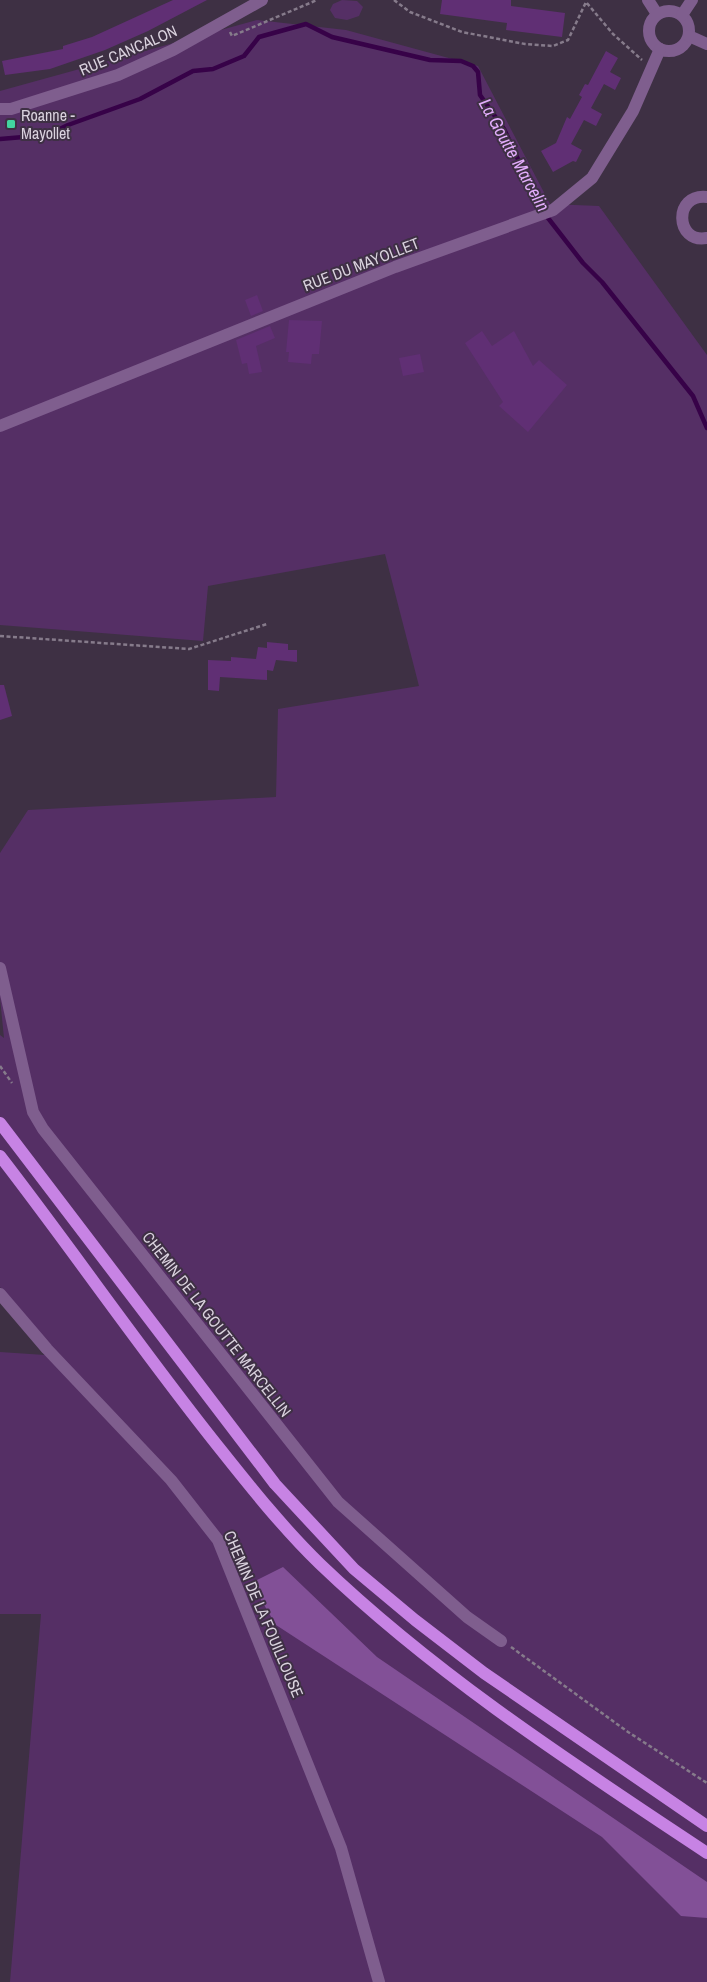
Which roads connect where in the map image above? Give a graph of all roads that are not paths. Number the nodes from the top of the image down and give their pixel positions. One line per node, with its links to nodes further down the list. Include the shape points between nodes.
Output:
1 (648, 0): 4 (street)
2 (692, 0): 5 (street)
3 (254, 2): 9 (street, RUE CANCALON, via 224,23 118,76 11,109)
4 (657, 14): 5 (street, via 673,11); 8 (street, via 649,29 650,37)
5 (682, 15): 6 (street, via 689,25)
6 (689, 36): 7 (street); 8 (street, via 684,46 675,50)
7 (707, 44)
8 (660, 49): 12 (street, RUE DU MAYOLLET, via 633,111 592,178 555,208 395,267)
9 (0, 109)
10 (707, 196): 11 (street, via 693,198 684,207 681,219 684,229 692,236)
11 (707, 238)
12 (0, 426)
13 (0, 968): 17 (street, CHEMIN DE LA GOUTTE MARCELLIN, via 33,1112 43,1129 338,1502 467,1617)
14 (0, 1123): 18 (main road, via 275,1484 354,1569 484,1673)
15 (0, 1156): 19 (main road, via 198,1422 318,1562 388,1626 483,1700)
16 (0, 1294): 20 (street, CHEMIN DE LA FOUILLOUSE, via 47,1349 171,1480 218,1540 341,1848)
17 (501, 1640)
18 (707, 1826)
19 (707, 1853)
20 (379, 1982)

